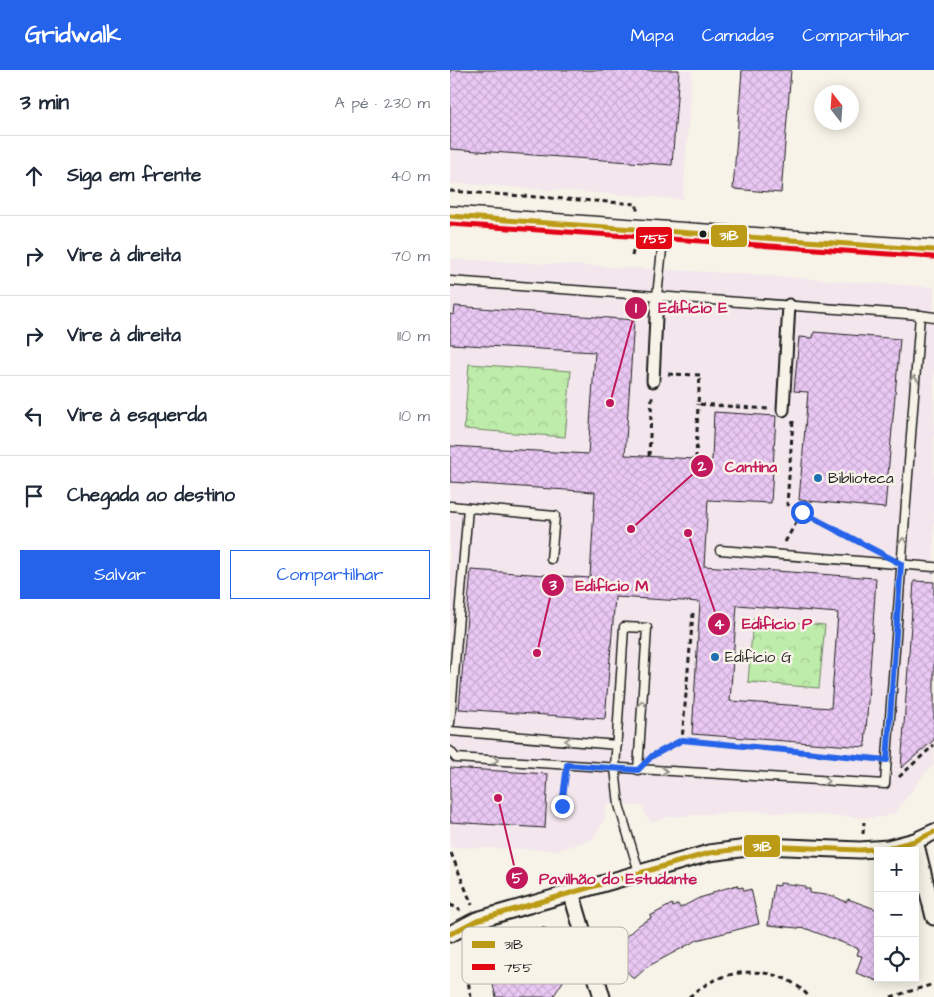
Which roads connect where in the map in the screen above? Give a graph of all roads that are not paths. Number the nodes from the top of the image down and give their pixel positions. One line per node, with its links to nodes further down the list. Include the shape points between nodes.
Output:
1 (450, 216): 2 (street)
2 (664, 231): 3 (street); 5 (lane)
3 (934, 250)
4 (450, 281): 5 (lane)
5 (657, 296): 6 (lane); 9 (street)
6 (789, 305): 7 (lane); 10 (street)
7 (920, 315): 8 (lane); 15 (lane, one-way to 7)
8 (934, 316)
9 (653, 377)
10 (783, 410)
11 (450, 506): 12 (lane)
12 (468, 508): 14 (lane, via 555,516); 17 (lane)
13 (720, 550): 15 (lane)
14 (551, 559)
15 (901, 564): 16 (lane); 22 (lane, one-way to 15, via 885,784)
16 (934, 567)
17 (450, 723)
18 (450, 731): 19 (lane, one-way to 18)
19 (617, 744): 21 (lane); 22 (lane, one-way to 19, via 647,628 624,627)
20 (450, 751): 21 (lane, one-way to 21, via 456,758)
21 (615, 768): 22 (lane); 25 (lane, via 619,805)
22 (638, 770)
23 (934, 832): 24 (street)
24 (915, 841): 25 (street, via 888,848 860,850 763,846 734,849); 27 (street)
25 (638, 872): 26 (street)
26 (571, 892): 28 (street); 29 (street)
27 (934, 918)
28 (464, 927)
29 (581, 927)
30 (462, 928): 31 (street)
31 (450, 934)
32 (598, 984): 33 (street)
33 (602, 997)

